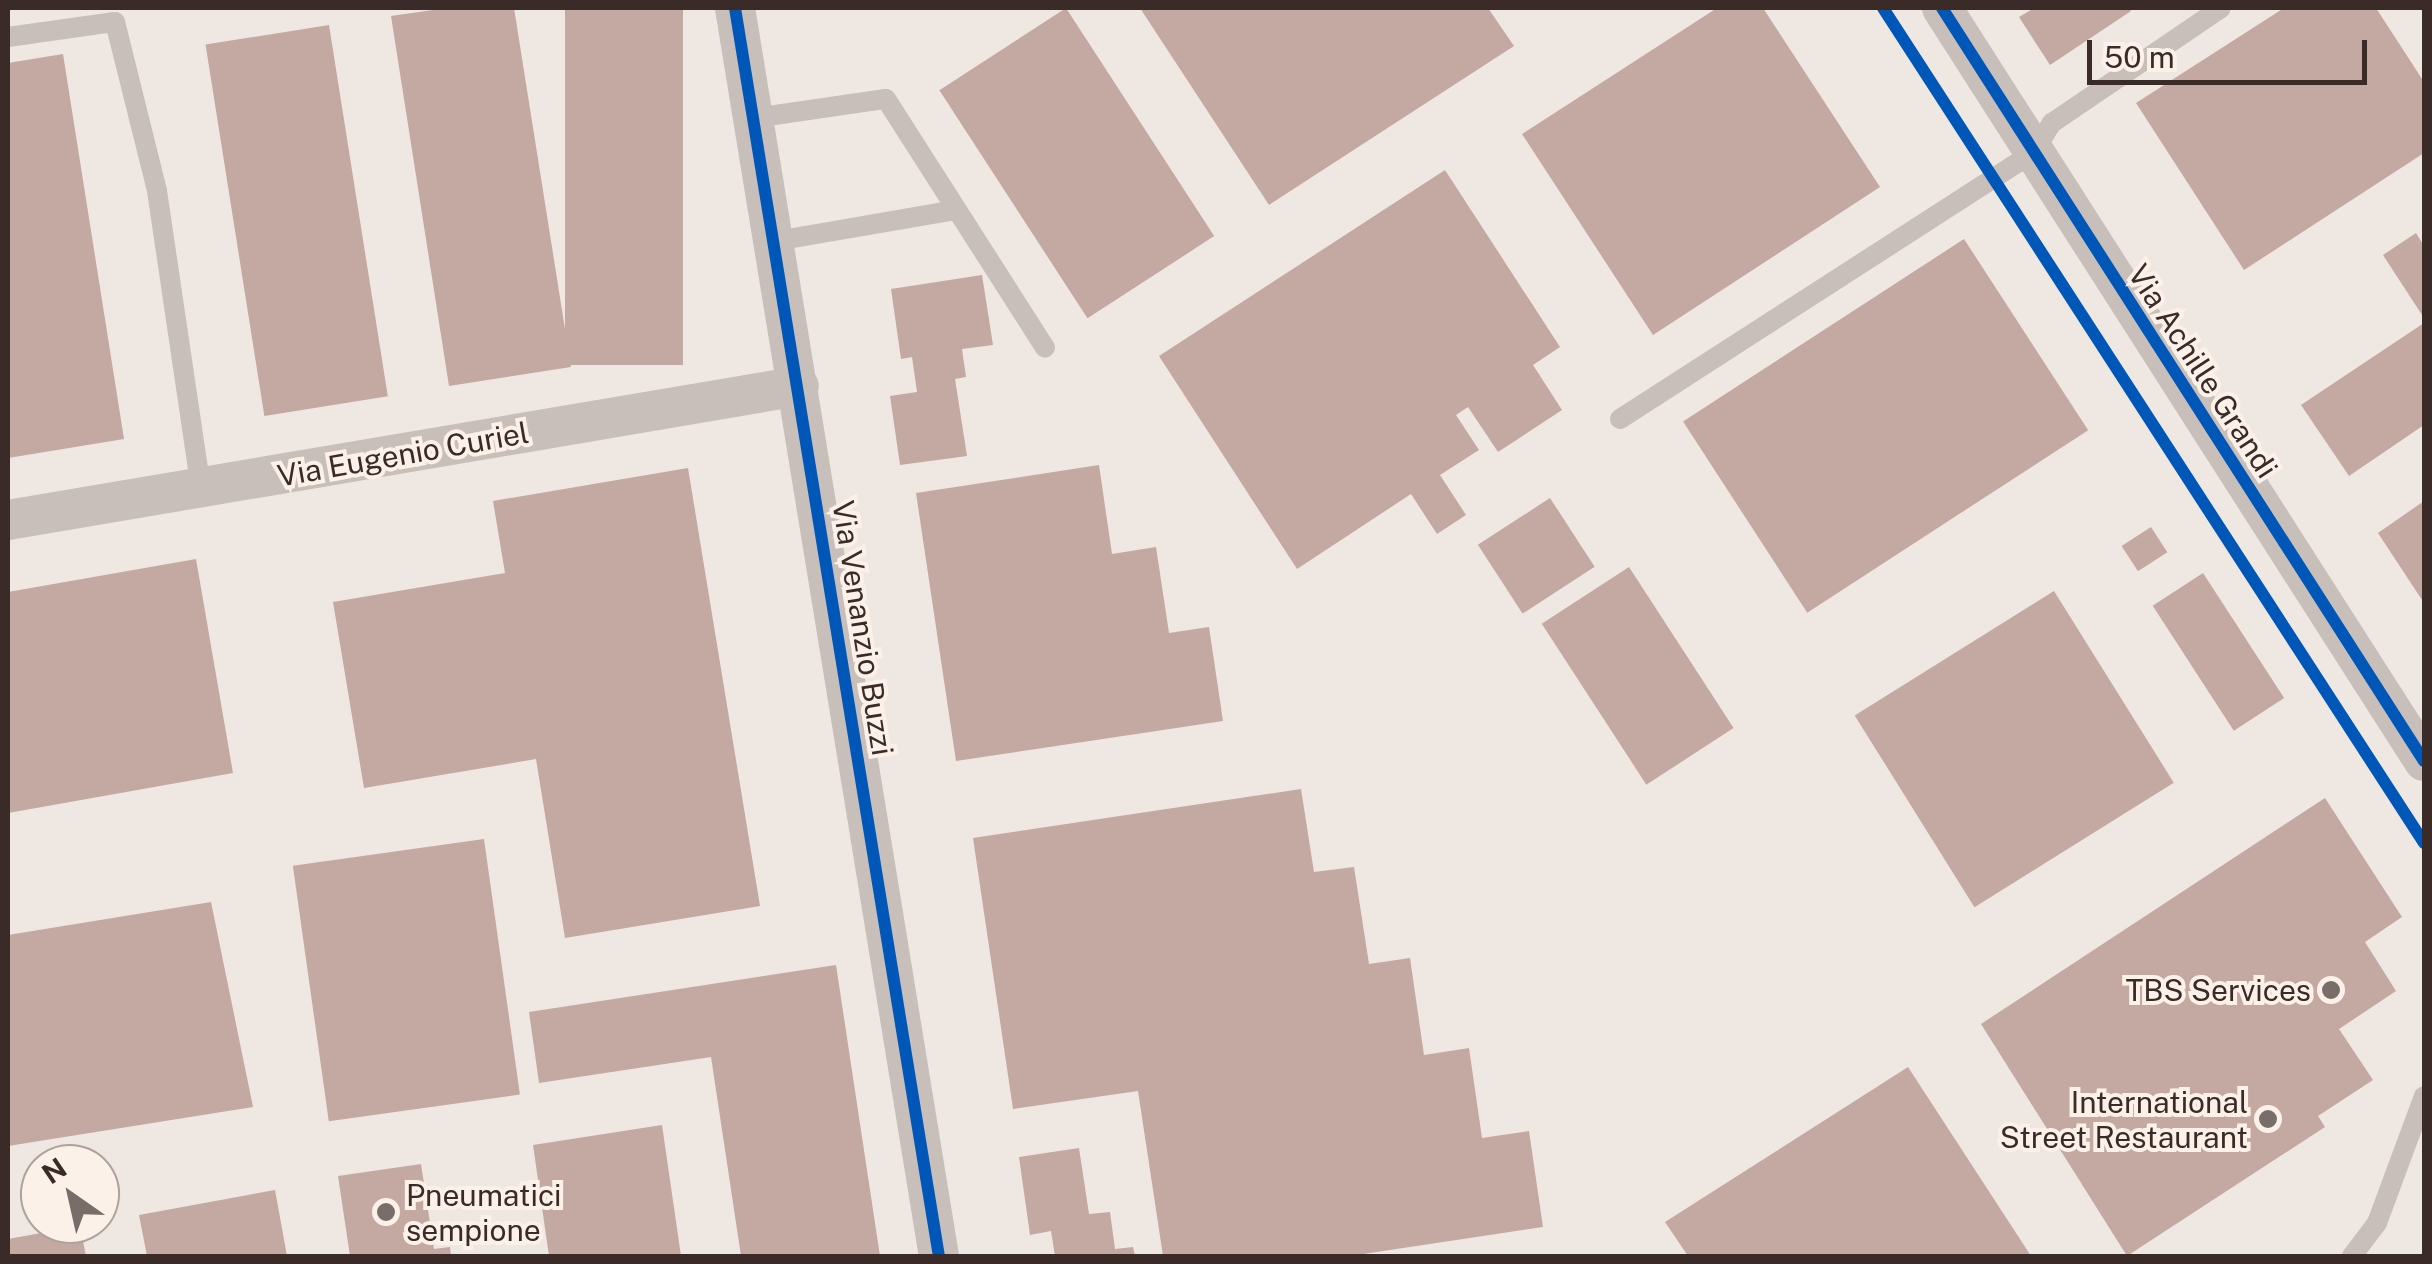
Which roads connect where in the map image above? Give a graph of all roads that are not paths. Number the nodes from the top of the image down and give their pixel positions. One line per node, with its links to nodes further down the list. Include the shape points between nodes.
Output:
1 (735, 8): 5 (street, Via Venanzio Buzzi)
2 (1942, 8): 6 (street, Via Achille Grandi)
3 (2220, 8): 6 (lane, via 2052,122)
4 (8, 38): 12 (lane, via 116,22 157,191)
5 (755, 118): 7 (lane, via 886,100); 8 (street, Via Venanzio Buzzi)
6 (2033, 152): 11 (lane); 14 (street, Via Achille Grandi)
7 (956, 210): 8 (lane); 9 (lane)
8 (776, 241): 10 (street, Via Venanzio Buzzi)
9 (1044, 348)
10 (798, 386): 12 (street, Via Eugenio Curiel); 16 (street, Via Venanzio Buzzi)
11 (1620, 419)
12 (201, 488): 13 (street, Via Eugenio Curiel)
13 (8, 520)
14 (2424, 761)
15 (2424, 1096): 17 (lane, via 2377,1223)
16 (939, 1256)
17 (2352, 1256)

